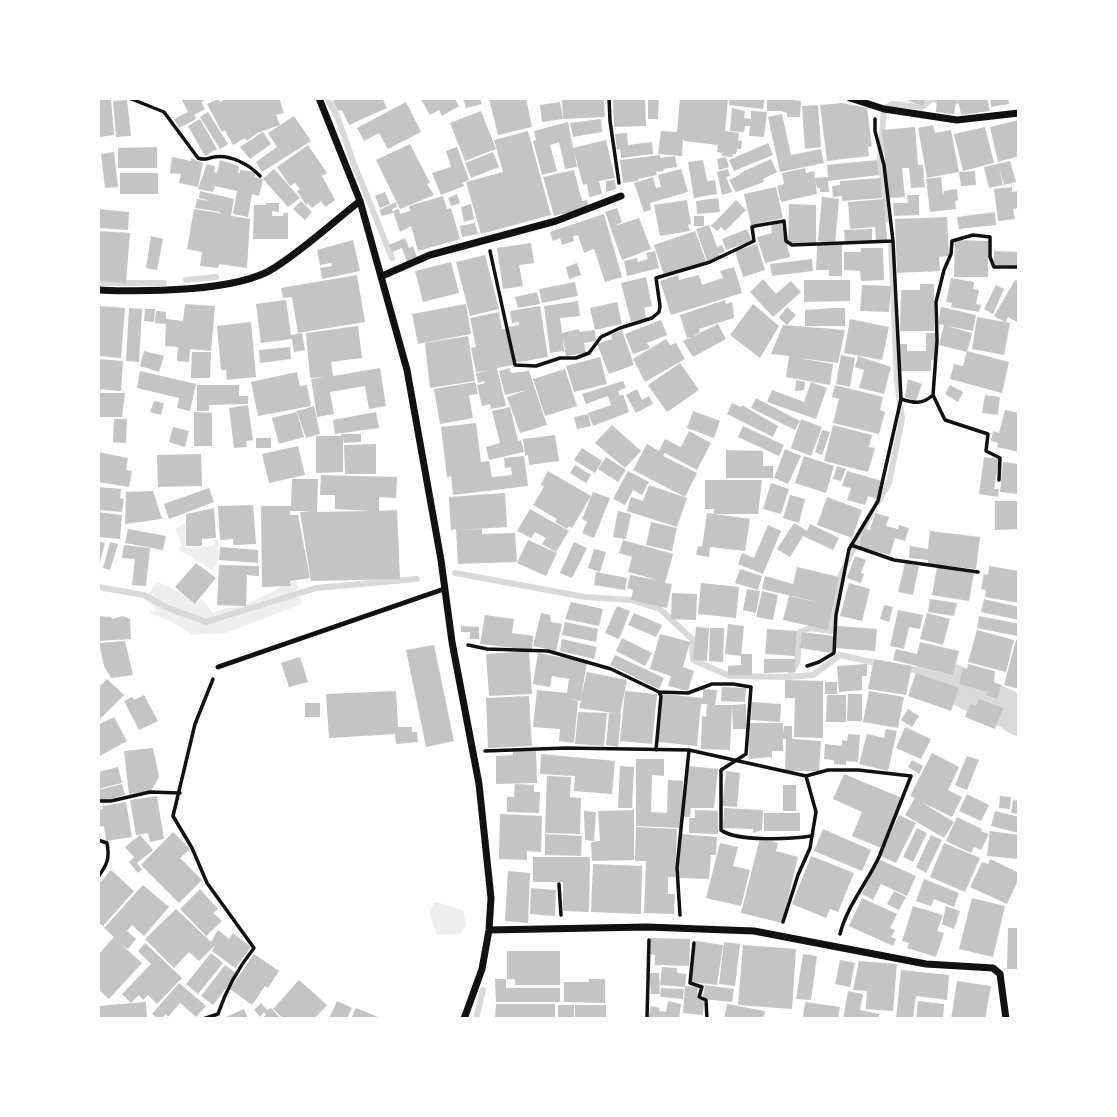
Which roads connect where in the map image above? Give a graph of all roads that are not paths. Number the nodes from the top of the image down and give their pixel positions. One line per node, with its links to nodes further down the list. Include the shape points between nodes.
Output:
1 (319, 98): 5 (street)
2 (850, 98): 3 (street, via 876,107 957,120)
3 (1019, 113)
4 (621, 196): 6 (street, via 556,221 430,256)
5 (360, 201): 6 (street); 7 (street, via 272,270 194,288)
6 (382, 276): 8 (street, via 407,370)
7 (98, 290)
8 (444, 589): 9 (lane); 10 (street, via 479,784 491,898)
9 (218, 667)
10 (489, 930): 11 (street, via 482,969); 12 (street, via 647,927 754,931 926,964 993,968 1000,974)
11 (464, 1019)
12 (1006, 1019)

